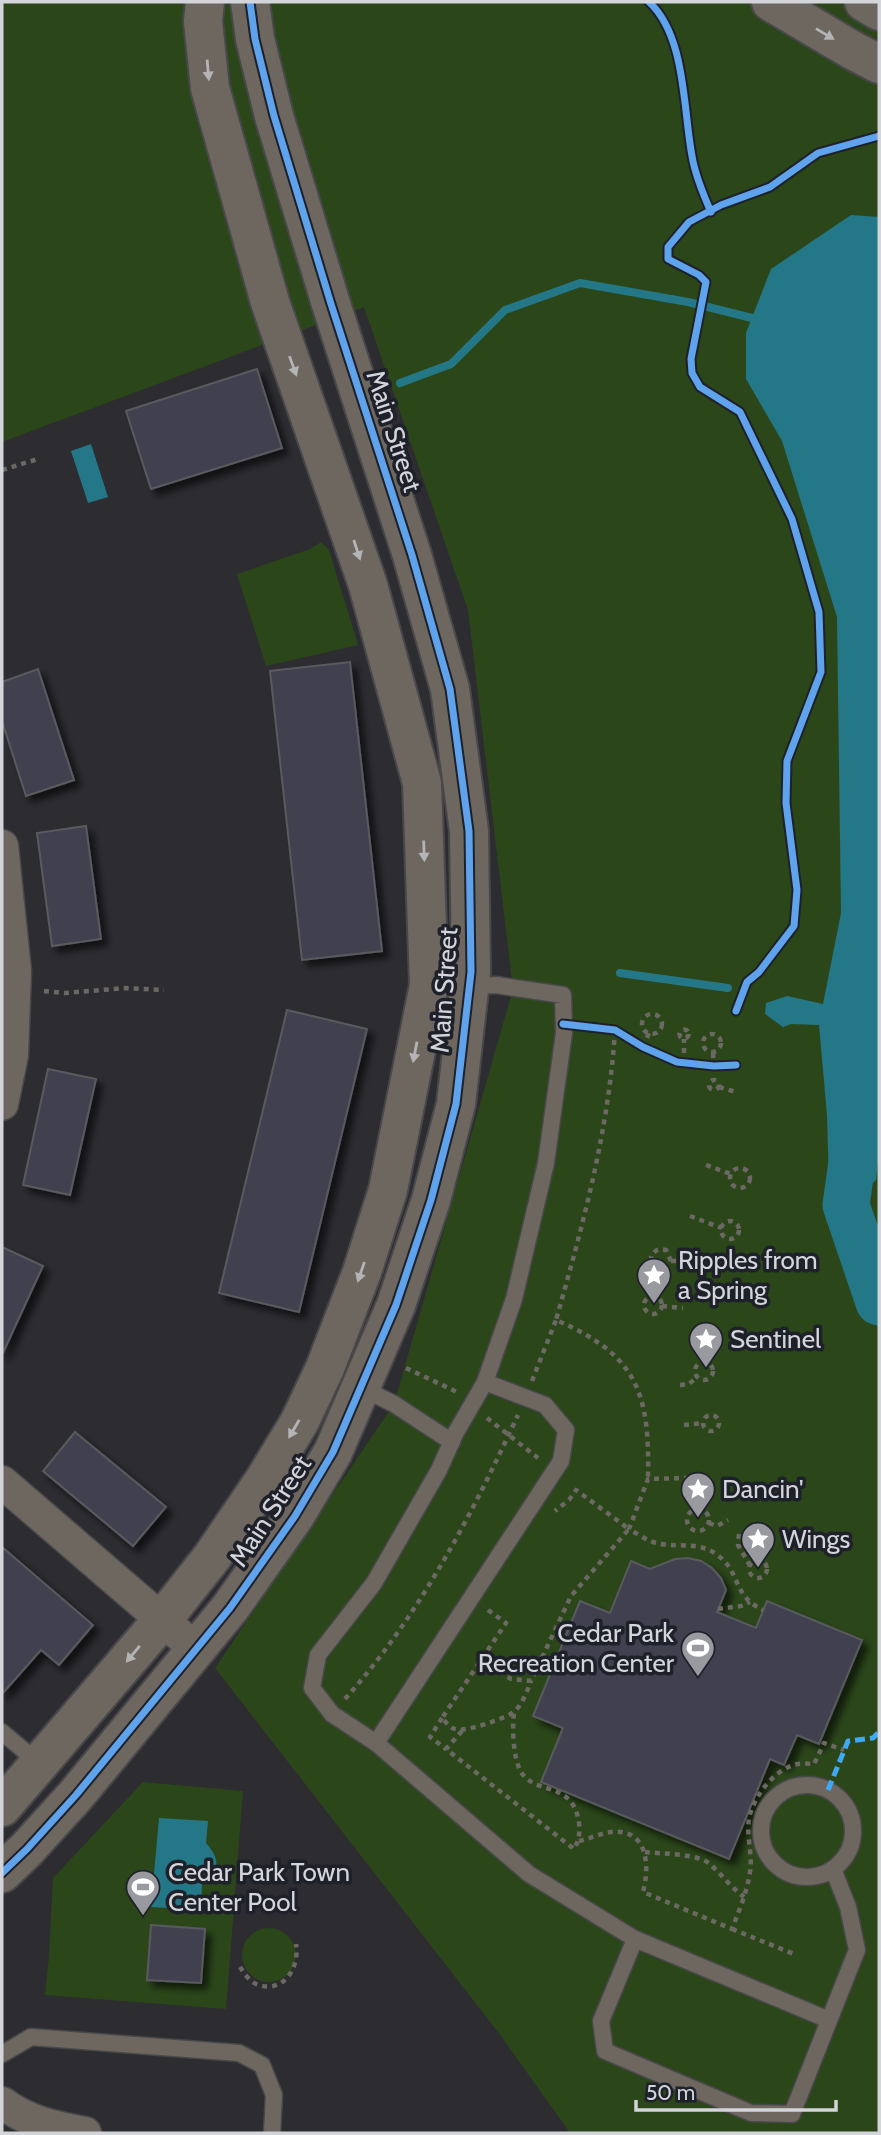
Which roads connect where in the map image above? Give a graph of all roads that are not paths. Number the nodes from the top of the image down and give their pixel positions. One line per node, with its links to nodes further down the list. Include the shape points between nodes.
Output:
1 (205, 2): 8 (street, Main Street, one-way to 8, via 209,88 270,302)
2 (250, 2): 7 (street, Main Street, via 274,116)
3 (771, 2): 6 (street, one-way to 6)
4 (864, 2): 5 (street)
5 (879, 10)
6 (879, 64)
7 (385, 472): 8 (street); 11 (street, Main Street, via 450,689 469,831)
8 (335, 486): 10 (street, Main Street, one-way to 10, via 368,585 422,783)
9 (2, 846): 12 (street, via 15,971 12,1055)
10 (429, 985): 11 (street); 13 (street, Main Street, one-way to 13, via 387,1191 362,1272)
11 (470, 986): 14 (lane, via 563,995 564,1033 546,1163 514,1299); 15 (street, Main Street, via 456,1104 431,1200)
12 (2, 1104)
13 (324, 1368): 15 (street); 18 (street, Main Street, one-way to 18, via 300,1421 265,1479)
14 (485, 1382): 16 (lane); 21 (lane, via 545,1405 566,1430 561,1461)
15 (362, 1388): 16 (lane); 19 (street, Main Street, via 333,1452 295,1516)
16 (452, 1442): 21 (lane, via 374,1583 318,1656 312,1688 332,1714)
17 (2, 1482): 18 (street)
18 (163, 1619): 19 (street); 22 (street, Main Street, one-way to 22)
19 (196, 1649): 25 (street, Main Street, via 76,1795)
20 (2, 1732): 22 (lane)
21 (376, 1744): 26 (lane, via 529,1874)
22 (40, 1764): 23 (street, Main Street)
23 (2, 1807)
24 (833, 1869): 24 (lane, via 805,1877 790,1874 768,1855 761,1826 765,1812 785,1791 814,1785 839,1797 848,1808 853,1835 850,1848); 27 (lane, via 848,1907 857,1950)
25 (2, 1873)
26 (635, 1939): 27 (lane); 27 (lane, via 601,2021 605,2051 751,2113 792,2114)
27 (829, 2020)
28 (2, 2054): 31 (lane, via 31,2037 239,2053 262,2066 274,2095)
29 (2, 2103): 30 (street, via 20,2116)
30 (85, 2133)
31 (272, 2133)

